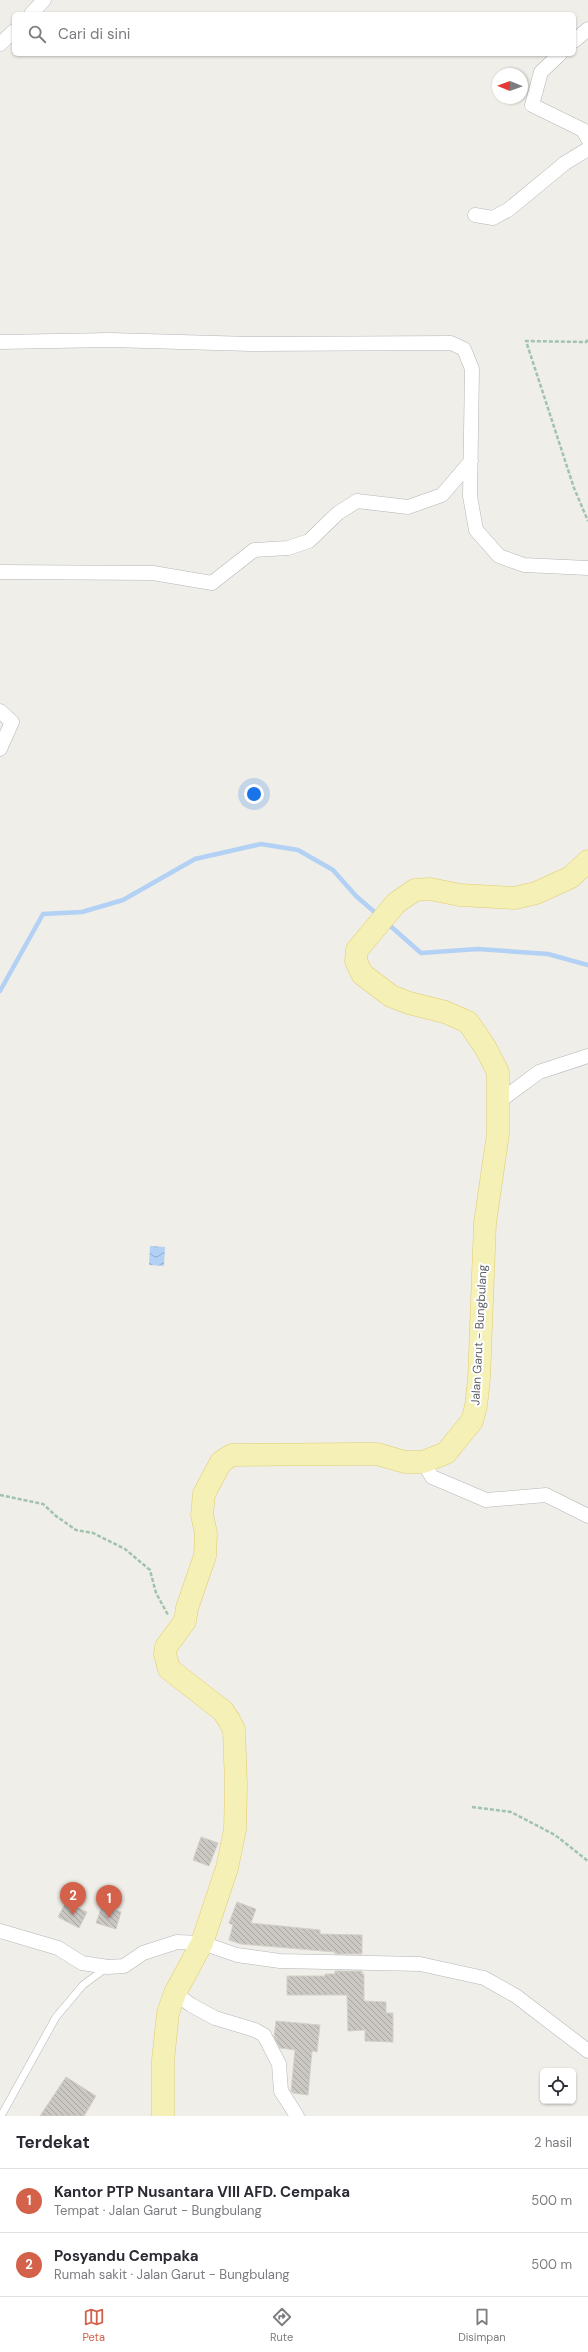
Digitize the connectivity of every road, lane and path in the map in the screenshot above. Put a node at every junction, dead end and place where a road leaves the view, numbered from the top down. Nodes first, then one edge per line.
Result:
1 (44, 0) edge
2 (33, 12) edge
3 (588, 29) edge
4 (12, 33) edge
5 (576, 39) edge
6 (0, 44) edge
7 (558, 56) edge
8 (588, 139) edge
9 (588, 149) edge
10 (475, 215) dead end
11 (588, 340) edge
12 (0, 342) edge
13 (471, 461) junction
14 (588, 521) edge
15 (588, 568) edge
16 (0, 572) edge
17 (0, 711) edge
18 (0, 749) edge
19 (588, 860) edge
20 (588, 1056) edge
21 (497, 1103) junction
22 (424, 1462) junction
23 (0, 1495) edge
24 (588, 1516) edge
25 (180, 1629) junction
26 (472, 1808) dead end
27 (588, 1861) edge
28 (0, 1931) edge
29 (202, 1943) junction
30 (108, 1967) junction
31 (175, 1993) junction
32 (588, 2051) edge
33 (1, 2116) edge
34 (163, 2116) edge
35 (297, 2116) edge

1 - 2 street
3 - 5 street
4 - 6 street
7 - 8 street
9 - 10 street
11 - 14 path
12 - 13 street
13 - 15 street
13 - 16 street
17 - 18 street
19 - 21 main road, Jalan Garut - Bungbulang
20 - 21 street
21 - 22 main road, Jalan Garut - Bungbulang
22 - 24 street
22 - 25 main road, Jalan Garut - Bungbulang
23 - 25 path
25 - 29 main road, Jalan Garut - Bungbulang
26 - 27 path
28 - 30 street
29 - 30 street
29 - 31 main road, Jalan Garut - Bungbulang
29 - 32 street
30 - 33 lane
31 - 34 main road, Jalan Garut - Bungbulang
31 - 35 street

